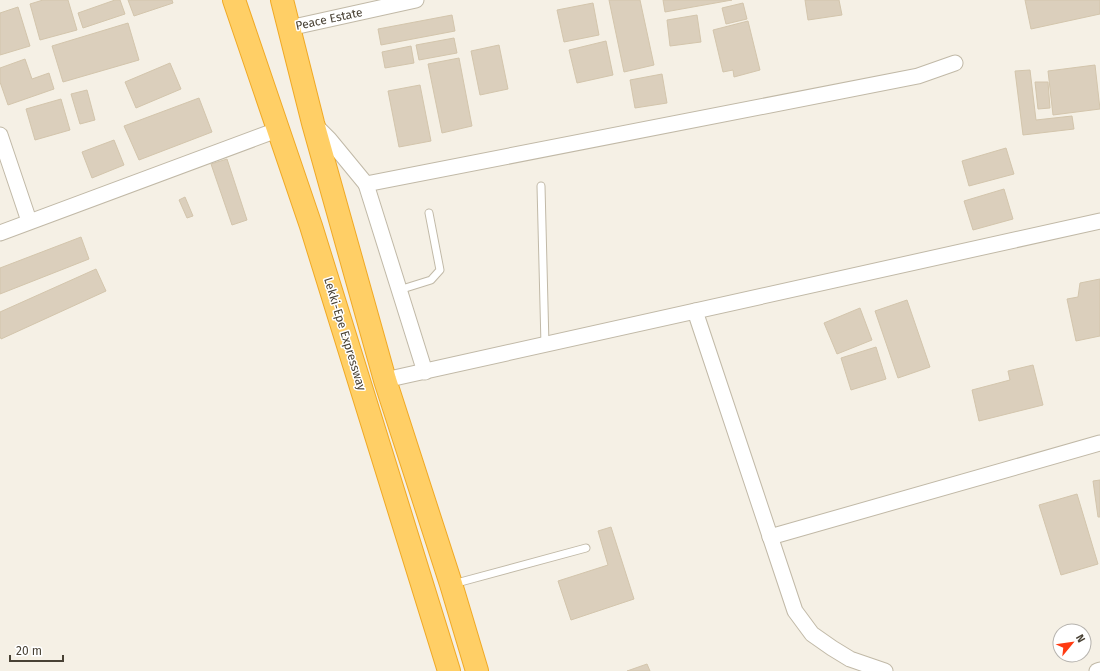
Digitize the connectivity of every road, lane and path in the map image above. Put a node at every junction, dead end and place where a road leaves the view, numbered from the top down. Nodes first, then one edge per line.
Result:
1 (234, 0) edge
2 (282, 0) edge
3 (416, 0) edge
4 (289, 28) junction
5 (956, 63) dead end
6 (313, 123) junction
7 (277, 130) junction
8 (0, 135) edge
9 (366, 184) junction
10 (541, 186) dead end
11 (429, 213) dead end
12 (29, 221) junction
13 (1100, 221) edge
14 (0, 233) edge
15 (399, 290) junction
16 (695, 311) junction
17 (545, 345) junction
18 (425, 372) junction
19 (385, 380) junction
20 (1100, 443) edge
21 (770, 537) junction
22 (586, 548) dead end
23 (451, 584) junction
24 (1100, 670) edge
25 (449, 671) edge
26 (477, 671) edge
27 (885, 671) edge
28 (1097, 671) edge

1 - 7 highway, Lekki-Epe Expressway
2 - 4 highway, Lekki-Epe Expressway
3 - 4 street, Peace Estate
4 - 6 highway, Lekki-Epe Expressway
5 - 9 street
6 - 9 street
6 - 19 highway, Lekki-Epe Expressway
7 - 12 street
7 - 25 highway, Lekki-Epe Expressway
8 - 12 street
9 - 15 street
10 - 17 lane
11 - 15 lane
12 - 14 street
13 - 16 street
15 - 18 street
16 - 17 street
16 - 21 street
17 - 18 street
18 - 19 street
19 - 23 highway, Lekki-Epe Expressway
20 - 21 street
21 - 27 street
22 - 23 lane
23 - 26 highway, Lekki-Epe Expressway
24 - 28 street

